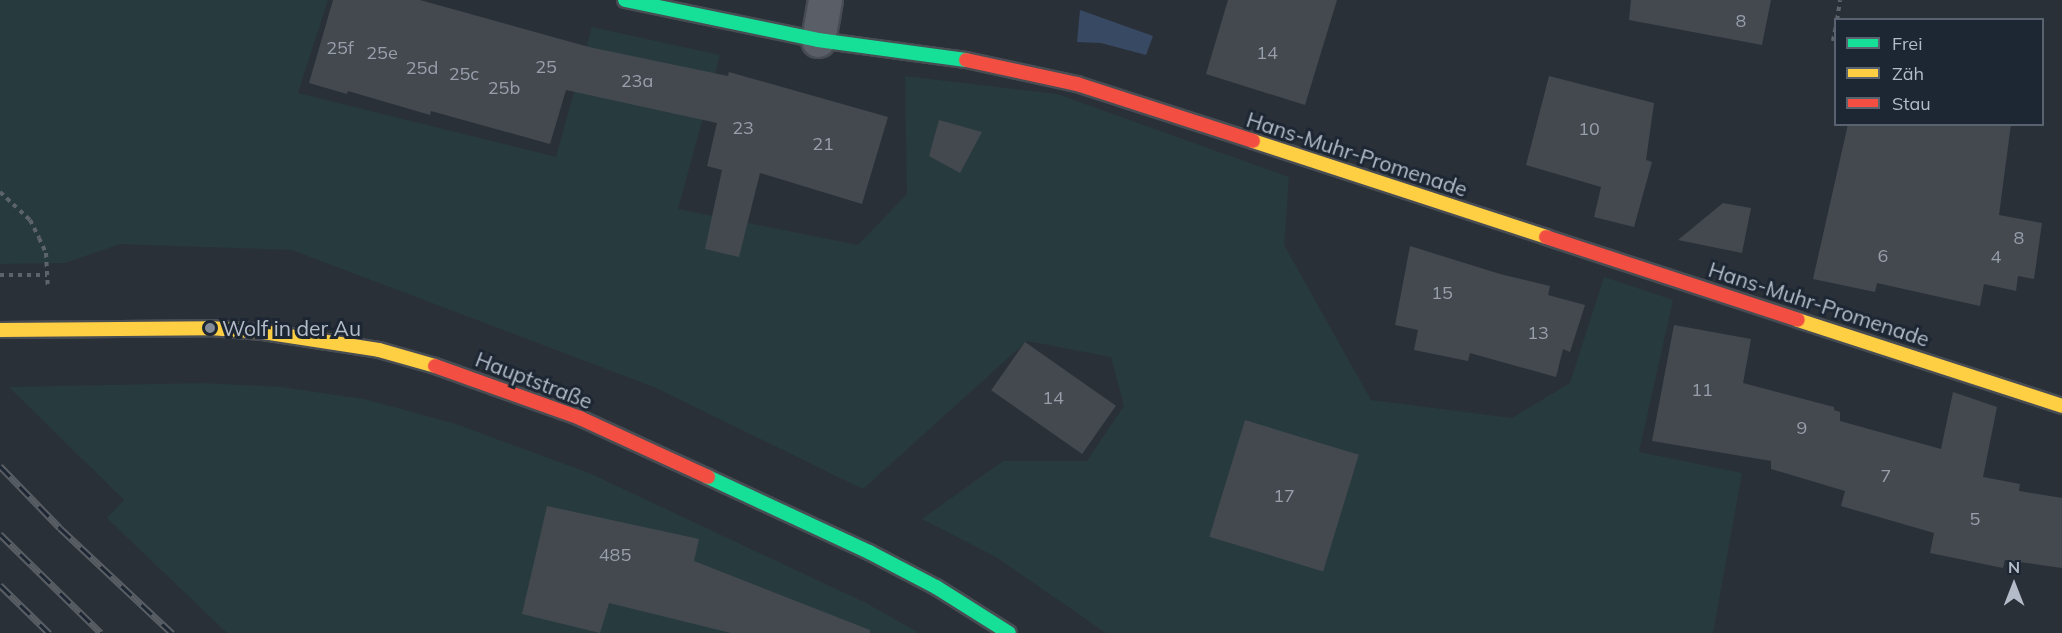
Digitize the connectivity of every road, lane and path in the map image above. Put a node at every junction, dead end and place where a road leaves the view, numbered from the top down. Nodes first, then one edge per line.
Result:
1 (624, 0) edge
2 (825, 0) edge
3 (1840, 0) edge
4 (1836, 18) edge
5 (1834, 36) edge
6 (818, 40) junction
7 (1833, 41) dead end
8 (0, 192) edge
9 (47, 275) junction
10 (0, 276) edge
11 (0, 330) edge
12 (48, 330) junction
13 (2062, 406) edge
14 (1010, 633) edge

1 - 6 street, Hans-Muhr-Promenade
2 - 6 street
3 - 4 path
5 - 7 path
6 - 13 street, Hans-Muhr-Promenade
8 - 9 path
9 - 10 path
9 - 12 path
11 - 12 street, Hauptstraße
12 - 14 street, Hauptstraße

